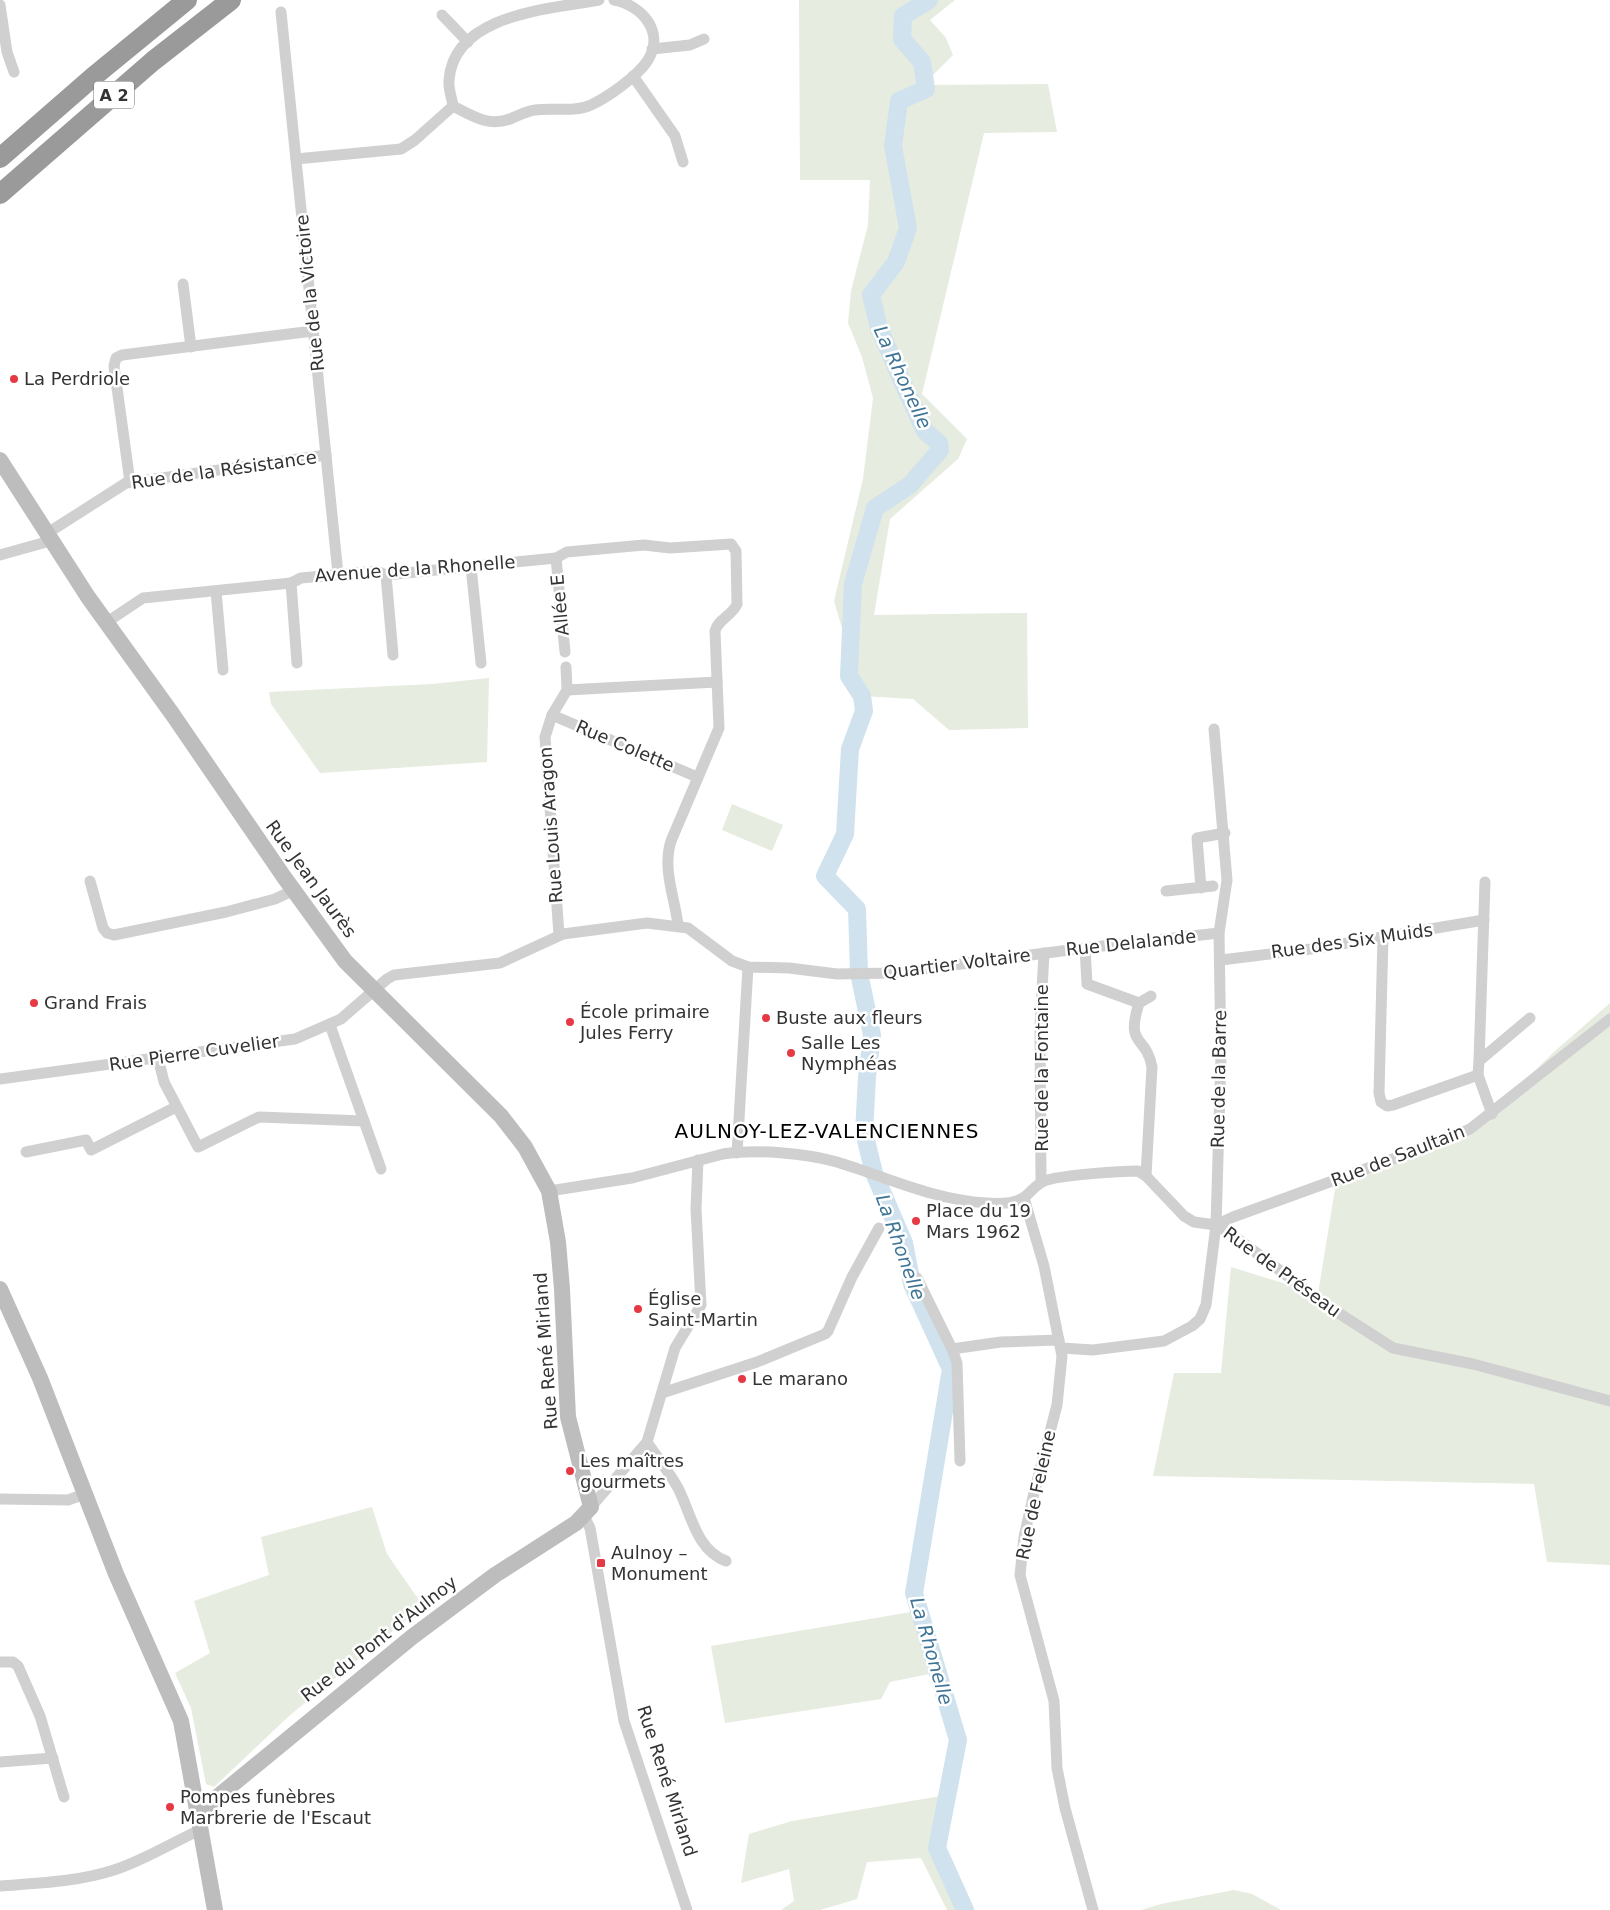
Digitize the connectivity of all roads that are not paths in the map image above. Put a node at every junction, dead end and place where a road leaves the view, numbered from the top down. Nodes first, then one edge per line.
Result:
1 (187, 0) edge
2 (231, 0) edge
3 (599, 0) edge
4 (614, 0) edge
5 (573, 3) edge
6 (0, 5) edge
7 (281, 12) dead end
8 (442, 16) dead end
9 (704, 39) dead end
10 (468, 42) junction
11 (652, 49) junction
12 (14, 72) dead end
13 (633, 76) junction
14 (453, 106) junction
15 (0, 158) edge
16 (296, 160) junction
17 (683, 162) dead end
18 (0, 194) edge
19 (183, 284) dead end
20 (313, 331) junction
21 (192, 347) junction
22 (326, 455) junction
23 (0, 460) edge
24 (130, 482) junction
25 (48, 538) junction
26 (0, 555) edge
27 (556, 558) junction
28 (471, 567) junction
29 (338, 574) junction
30 (386, 574) junction
31 (290, 584) junction
32 (216, 591) junction
33 (107, 622) junction
34 (565, 652) dead end
35 (393, 655) dead end
36 (298, 663) dead end
37 (481, 663) dead end
38 (566, 667) dead end
39 (223, 670) dead end
40 (717, 682) junction
41 (567, 690) junction
42 (552, 715) junction
43 (1214, 729) dead end
44 (697, 778) junction
45 (1225, 833) junction
46 (90, 882) dead end
47 (1485, 882) dead end
48 (1214, 886) dead end
49 (1201, 888) junction
50 (294, 890) junction
51 (1166, 891) dead end
52 (1484, 920) junction
53 (678, 925) junction
54 (1219, 934) junction
55 (559, 935) junction
56 (1383, 937) junction
57 (1084, 948) junction
58 (1044, 953) junction
59 (1221, 960) junction
60 (748, 967) junction
61 (373, 990) junction
62 (1151, 996) dead end
63 (1139, 1003) junction
64 (1530, 1018) dead end
65 (1610, 1018) edge
66 (330, 1025) junction
67 (158, 1058) junction
68 (1479, 1061) junction
69 (1478, 1075) junction
70 (0, 1079) edge
71 (176, 1107) junction
72 (1492, 1114) junction
73 (364, 1122) junction
74 (26, 1152) dead end
75 (737, 1152) junction
76 (698, 1160) junction
77 (381, 1169) dead end
78 (1146, 1176) junction
79 (1041, 1182) junction
80 (549, 1191) junction
81 (1024, 1198) junction
82 (1216, 1225) junction
83 (879, 1228) dead end
84 (917, 1278) dead end
85 (0, 1290) edge
86 (1060, 1344) junction
87 (952, 1349) junction
88 (662, 1393) junction
89 (1610, 1401) edge
90 (647, 1442) junction
91 (960, 1461) dead end
92 (85, 1494) junction
93 (0, 1500) edge
94 (588, 1511) junction
95 (726, 1561) dead end
96 (0, 1662) edge
97 (53, 1758) junction
98 (0, 1762) edge
99 (64, 1797) dead end
100 (199, 1812) junction
101 (202, 1828) junction
102 (0, 1886) edge
103 (215, 1910) edge
104 (687, 1910) edge
105 (1094, 1910) edge

1 - 15 highway, A 2
2 - 18 highway, A 2
3 - 5 street
4 - 11 street
5 - 10 street
6 - 12 street
7 - 16 street, Rue de la Victoire
8 - 10 street
9 - 11 street
10 - 14 street
11 - 13 street
13 - 14 street
13 - 17 street
14 - 16 street
16 - 20 street, Rue de la Victoire
19 - 21 street
20 - 21 street
20 - 22 street, Rue de la Victoire
21 - 24 street
22 - 24 street, Rue de la Résistance
22 - 29 street, Rue de la Victoire
23 - 25 street, Rue Jean Jaurès
24 - 25 street, Rue de la Résistance
25 - 26 street, Rue de la Résistance
25 - 33 street, Rue Jean Jaurès
27 - 28 street, Avenue de la Rhonelle
27 - 34 street, Allée E
27 - 40 street, Avenue de la Rhonelle
28 - 30 street, Avenue de la Rhonelle
28 - 37 street
29 - 30 street, Avenue de la Rhonelle
29 - 31 street, Avenue de la Rhonelle
30 - 35 street
31 - 32 street, Avenue de la Rhonelle
31 - 36 street
32 - 33 street, Avenue de la Rhonelle
32 - 39 street
33 - 50 street, Rue Jean Jaurès
38 - 41 street
40 - 41 street
40 - 44 street
41 - 42 street, Rue Louis Aragon
42 - 44 street, Rue Colette
42 - 55 street, Rue Louis Aragon
43 - 45 street, Rue de la Barre
44 - 53 street
45 - 49 street
45 - 54 street, Rue de la Barre
46 - 50 street
47 - 52 street
48 - 49 street
49 - 51 street
50 - 61 street, Rue Jean Jaurès
52 - 56 street, Rue des Six Muids
52 - 68 street
53 - 55 street, Rue Pierre Cuvelier
53 - 60 street
54 - 57 street, Rue Delalande
54 - 59 street, Rue de la Barre
55 - 61 street, Rue Pierre Cuvelier
56 - 59 street, Rue des Six Muids
56 - 69 street
57 - 58 street, Rue Delalande
57 - 63 street
58 - 60 street, Quartier Voltaire
58 - 79 street, Rue de la Fontaine
59 - 82 street, Rue de la Barre
60 - 75 street
61 - 66 street, Rue Pierre Cuvelier
61 - 80 street, Rue Jean Jaurès
62 - 63 street
63 - 78 street
64 - 68 street
65 - 72 street, Rue de Saultain
66 - 67 street, Rue Pierre Cuvelier
66 - 73 street
67 - 70 street, Rue Pierre Cuvelier
67 - 71 street
68 - 69 street
69 - 72 street
71 - 73 street
71 - 74 street
72 - 82 street, Rue de Saultain
73 - 77 street
75 - 76 street
75 - 81 street
76 - 80 street
76 - 88 street
78 - 79 street
78 - 82 street, Rue de Préseau
79 - 81 street
80 - 94 street, Rue René Mirland
81 - 86 street, Rue de Feleine
82 - 86 street, Rue de la Barre
82 - 89 street, Rue de Préseau
83 - 88 street
84 - 87 street
85 - 92 street
86 - 87 street, Rue de la Barre
86 - 105 street, Rue de Feleine
87 - 91 street
88 - 90 street
90 - 94 street
90 - 95 street
92 - 93 street
92 - 100 street
94 - 100 street, Rue du Pont d'Aulnoy
94 - 104 street, Rue René Mirland
96 - 97 street
97 - 98 street
97 - 99 street
100 - 101 street
101 - 102 street
101 - 103 street

